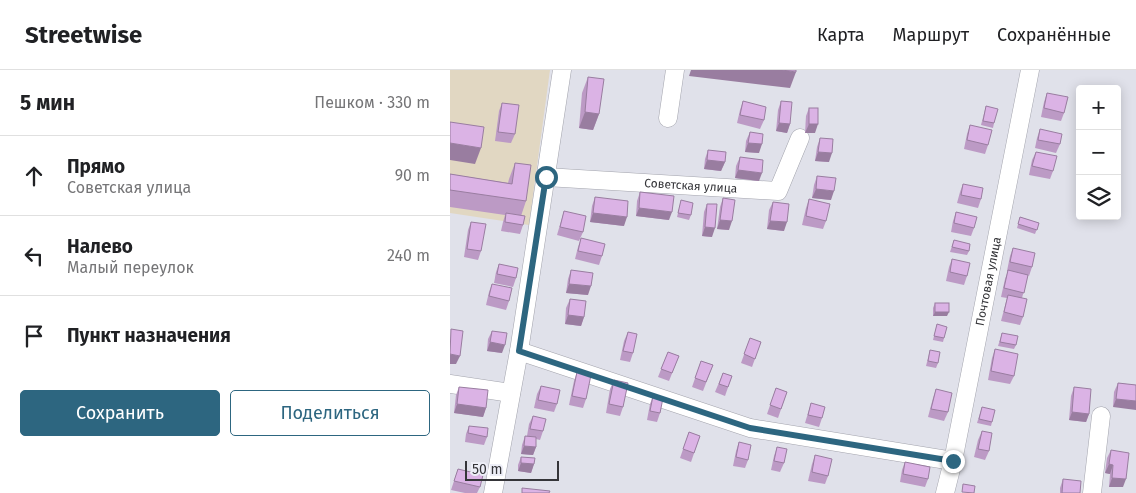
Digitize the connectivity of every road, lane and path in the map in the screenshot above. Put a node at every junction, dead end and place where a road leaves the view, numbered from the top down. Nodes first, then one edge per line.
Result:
1 (562, 70) edge
2 (675, 70) edge
3 (1030, 70) edge
4 (668, 118) dead end
5 (800, 138) dead end
6 (546, 177) junction
7 (519, 351) junction
8 (450, 384) edge
9 (511, 393) junction
10 (1101, 416) dead end
11 (953, 461) junction
12 (493, 493) edge
13 (945, 493) edge
14 (1092, 493) edge

1 - 6 street
2 - 4 street
3 - 11 street, Почтовая улица
5 - 6 street, Советская улица
6 - 7 street
7 - 9 street
7 - 11 street
8 - 9 street
9 - 12 street
10 - 14 street
11 - 13 street, Почтовая улица

